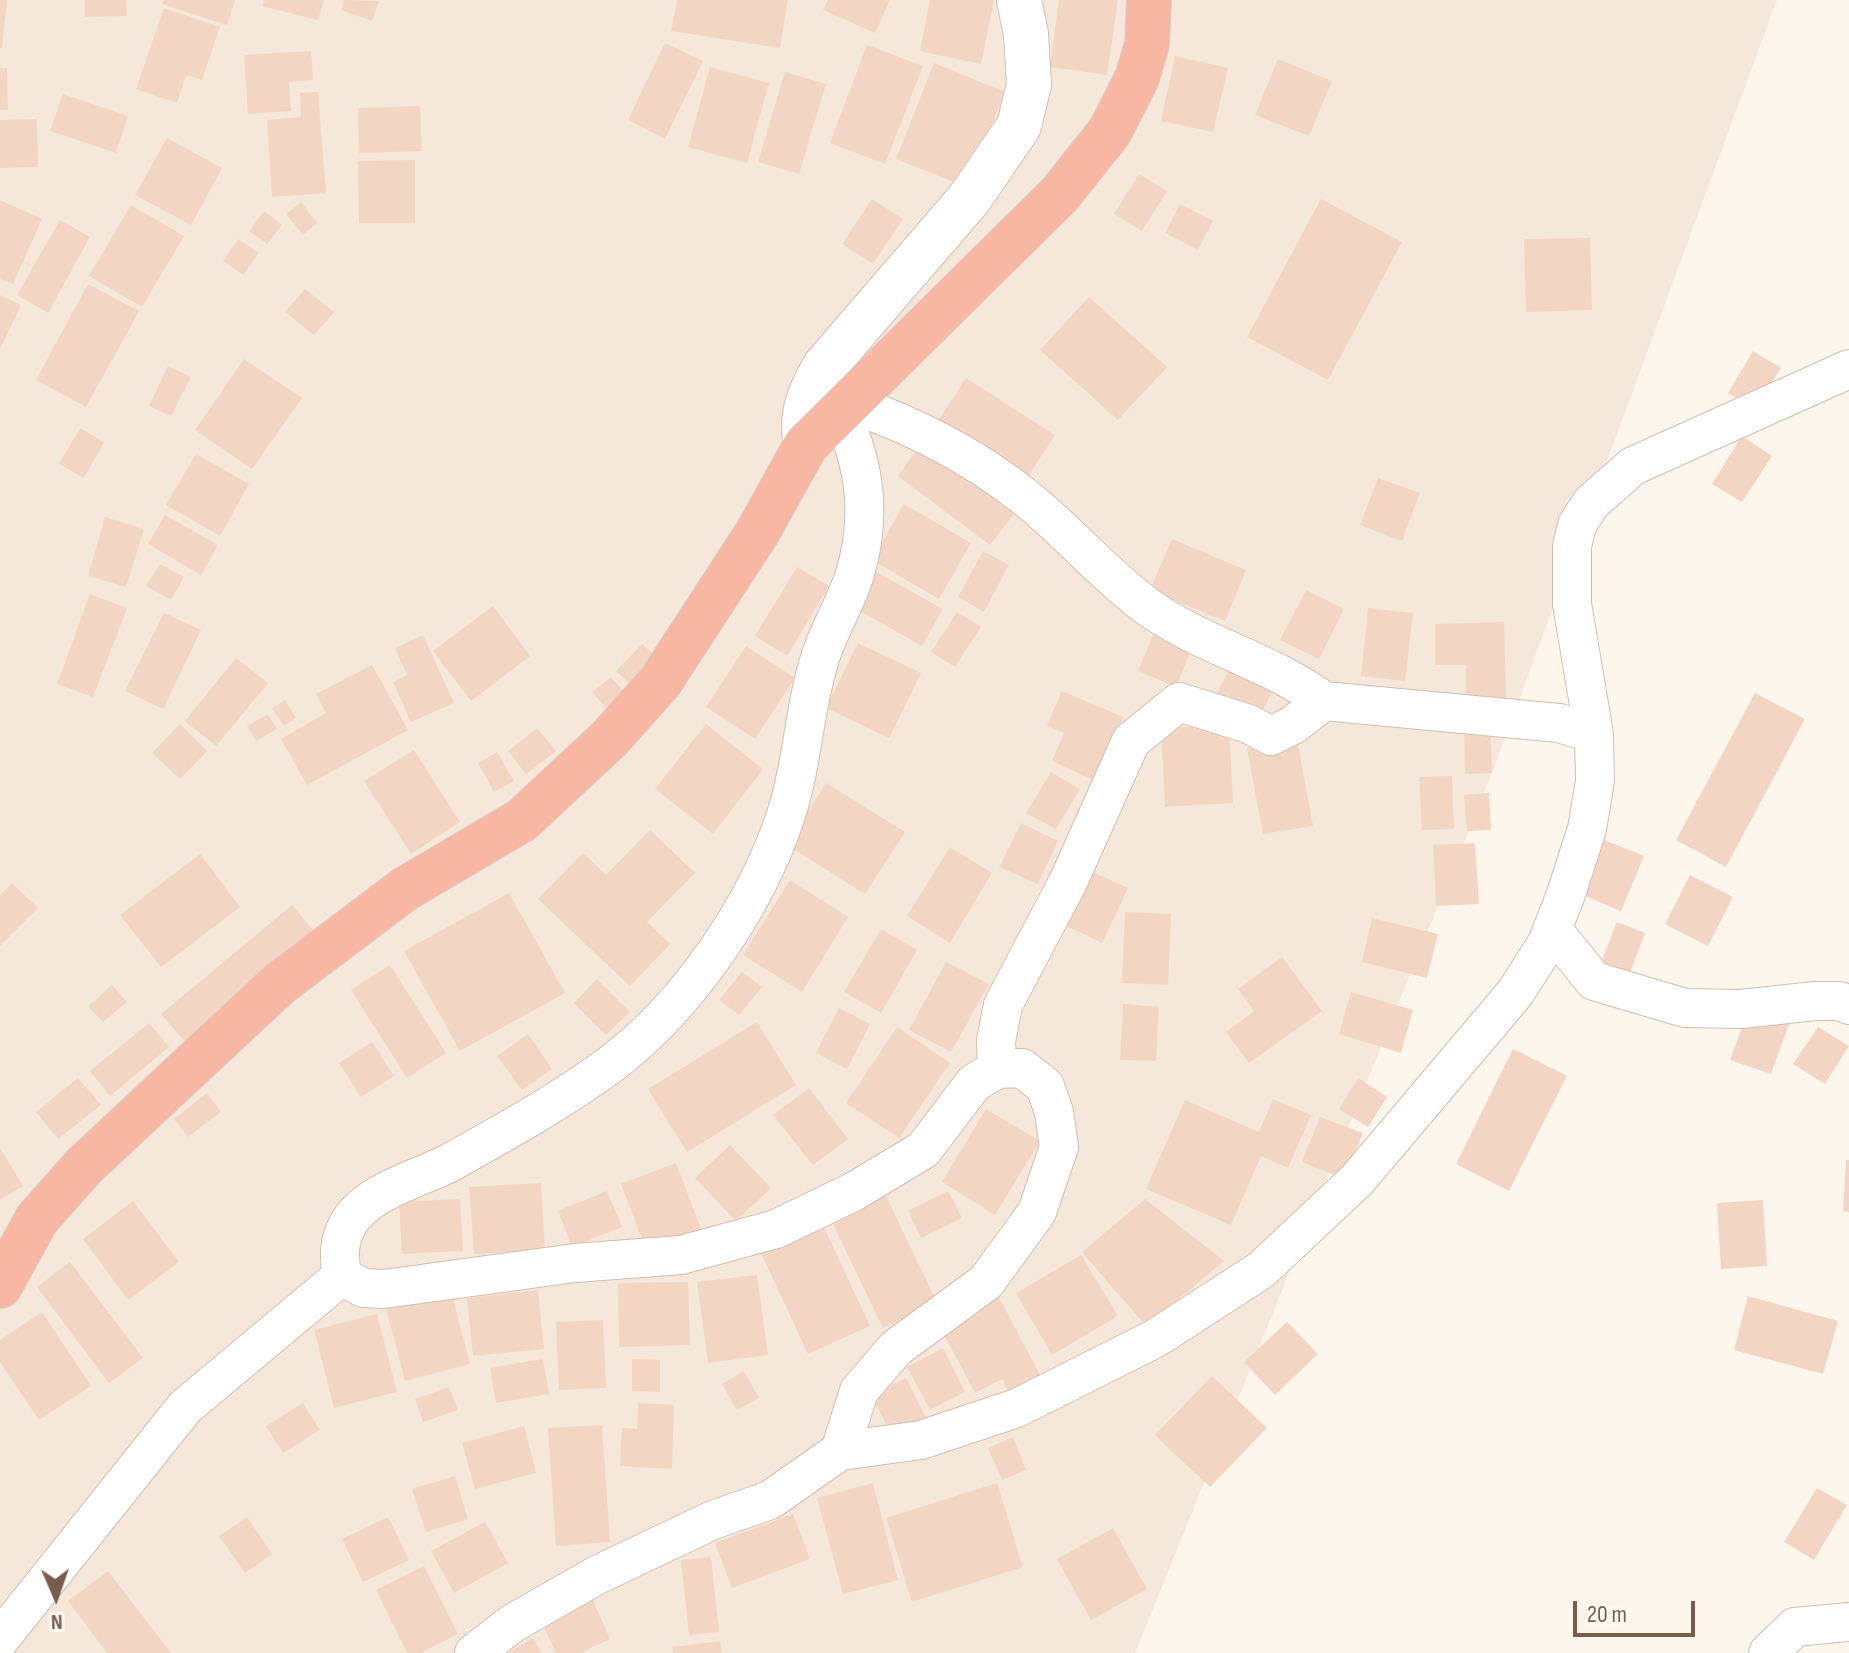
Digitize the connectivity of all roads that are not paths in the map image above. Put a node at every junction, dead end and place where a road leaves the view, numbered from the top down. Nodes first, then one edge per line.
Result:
1 (1019, 0) edge
2 (1149, 0) edge
3 (1849, 369) edge
4 (846, 408) junction
5 (806, 445) junction
6 (1324, 701) junction
7 (1594, 734) junction
8 (1552, 929) junction
9 (1849, 1005) edge
10 (997, 1069) junction
11 (342, 1276) junction
12 (0, 1286) edge
13 (840, 1451) junction
14 (1849, 1622) edge
15 (0, 1639) edge
16 (474, 1653) edge
17 (1768, 1653) edge

1 - 5 street
2 - 4 highway
3 - 7 street
4 - 5 highway
4 - 6 street
4 - 11 street
5 - 12 highway
6 - 7 street
6 - 10 street
7 - 8 street
8 - 9 street
8 - 13 street
10 - 11 street
10 - 13 street
11 - 15 street
13 - 16 street
14 - 17 street

